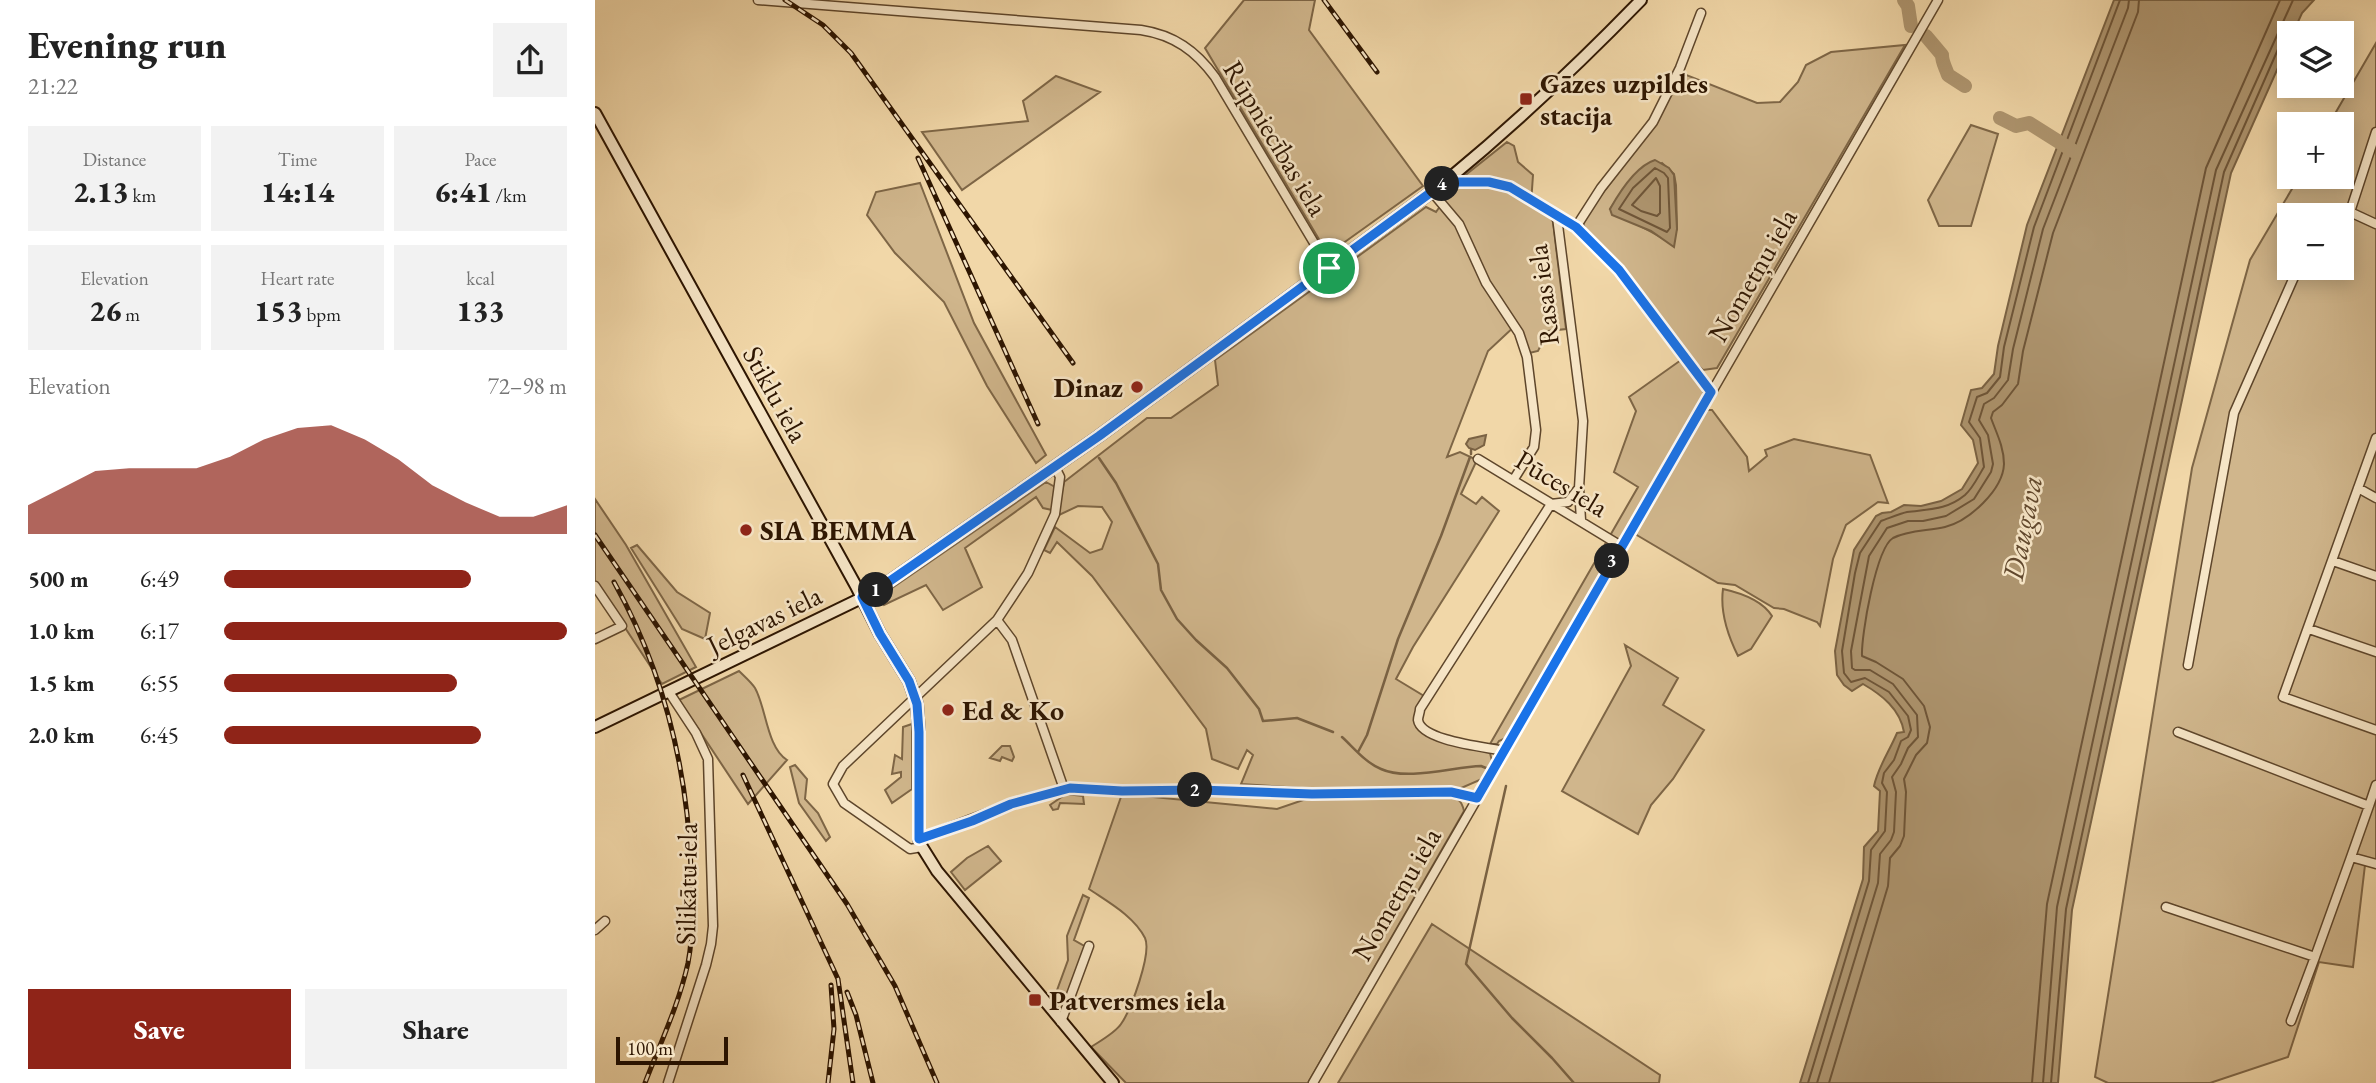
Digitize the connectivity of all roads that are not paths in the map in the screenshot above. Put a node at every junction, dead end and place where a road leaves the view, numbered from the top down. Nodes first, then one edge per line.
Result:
1 (758, 0) edge
2 (1641, 0) edge
3 (1938, 0) edge
4 (1701, 13) dead end
5 (595, 113) edge
6 (2376, 132) edge
7 (2374, 144) edge
8 (1445, 182) junction
9 (1432, 192) junction
10 (2353, 203) edge
11 (2354, 214) edge
12 (1557, 217) junction
13 (2376, 223) edge
14 (1576, 227) junction
15 (1329, 268) junction
16 (2293, 280) edge
17 (1711, 392) junction
18 (2376, 438) edge
19 (1478, 459) dead end
20 (2371, 464) edge
21 (1055, 467) junction
22 (1514, 479) junction
23 (1579, 488) junction
24 (2358, 488) junction
25 (2376, 498) edge
26 (1551, 505) junction
27 (1581, 520) junction
28 (1621, 546) junction
29 (2333, 561) junction
30 (2376, 576) edge
31 (595, 586) edge
32 (862, 597) junction
33 (997, 620) junction
34 (2309, 629) junction
35 (595, 639) edge
36 (2376, 652) edge
37 (2188, 664) dead end
38 (669, 692) junction
39 (915, 698) junction
40 (595, 727) edge
41 (2376, 730) edge
42 (2178, 732) dead end
43 (1504, 751) junction
44 (2376, 785) edge
45 (1063, 789) junction
46 (1477, 798) junction
47 (2369, 806) junction
48 (921, 843) junction
49 (2351, 857) junction
50 (2376, 864) edge
51 (2167, 907) dead end
52 (605, 921) dead end
53 (595, 930) edge
54 (1089, 946) dead end
55 (2315, 957) junction
56 (2291, 1021) dead end
57 (1061, 1022) junction
58 (668, 1083) edge
59 (1113, 1083) edge
60 (1313, 1083) edge

1 - 15 street, Rūpniecības iela
2 - 8 street, Jelgavas iela
3 - 17 street, Nometņu iela
4 - 14 street
5 - 32 street, Stiklu iela
6 - 7 street
7 - 10 street
8 - 9 street, Jelgavas iela
8 - 12 street, Rasas iela
9 - 15 street, Jelgavas iela
9 - 22 street
11 - 13 street
12 - 14 street
12 - 23 street, Rasas iela
14 - 17 street
15 - 21 street, Jelgavas iela
16 - 37 street
17 - 28 street, Nometņu iela
18 - 20 street
19 - 22 street, Pūces iela
20 - 24 street
21 - 32 street, Jelgavas iela
21 - 33 street
22 - 26 street, Pūces iela
23 - 26 street
23 - 27 street, Rasas iela
24 - 25 street
24 - 29 street
26 - 27 street, Pūces iela
26 - 43 street
27 - 28 street, Pūces iela
28 - 43 street, Nometņu iela
29 - 30 street
29 - 34 street
31 - 35 street
32 - 38 street, Jelgavas iela
32 - 39 street, Stiklu iela
33 - 39 street
33 - 45 street
34 - 36 street
34 - 41 street
38 - 40 street, Jelgavas iela
38 - 58 street, Silikātu iela
39 - 48 street
39 - 48 street
42 - 47 street
43 - 46 street, Nometņu iela
44 - 47 street
45 - 46 street
45 - 48 street
46 - 60 street, Nometņu iela
47 - 49 street
48 - 57 street
49 - 50 street
49 - 55 street
51 - 55 street
52 - 53 street
54 - 57 street
55 - 56 street
57 - 59 street

